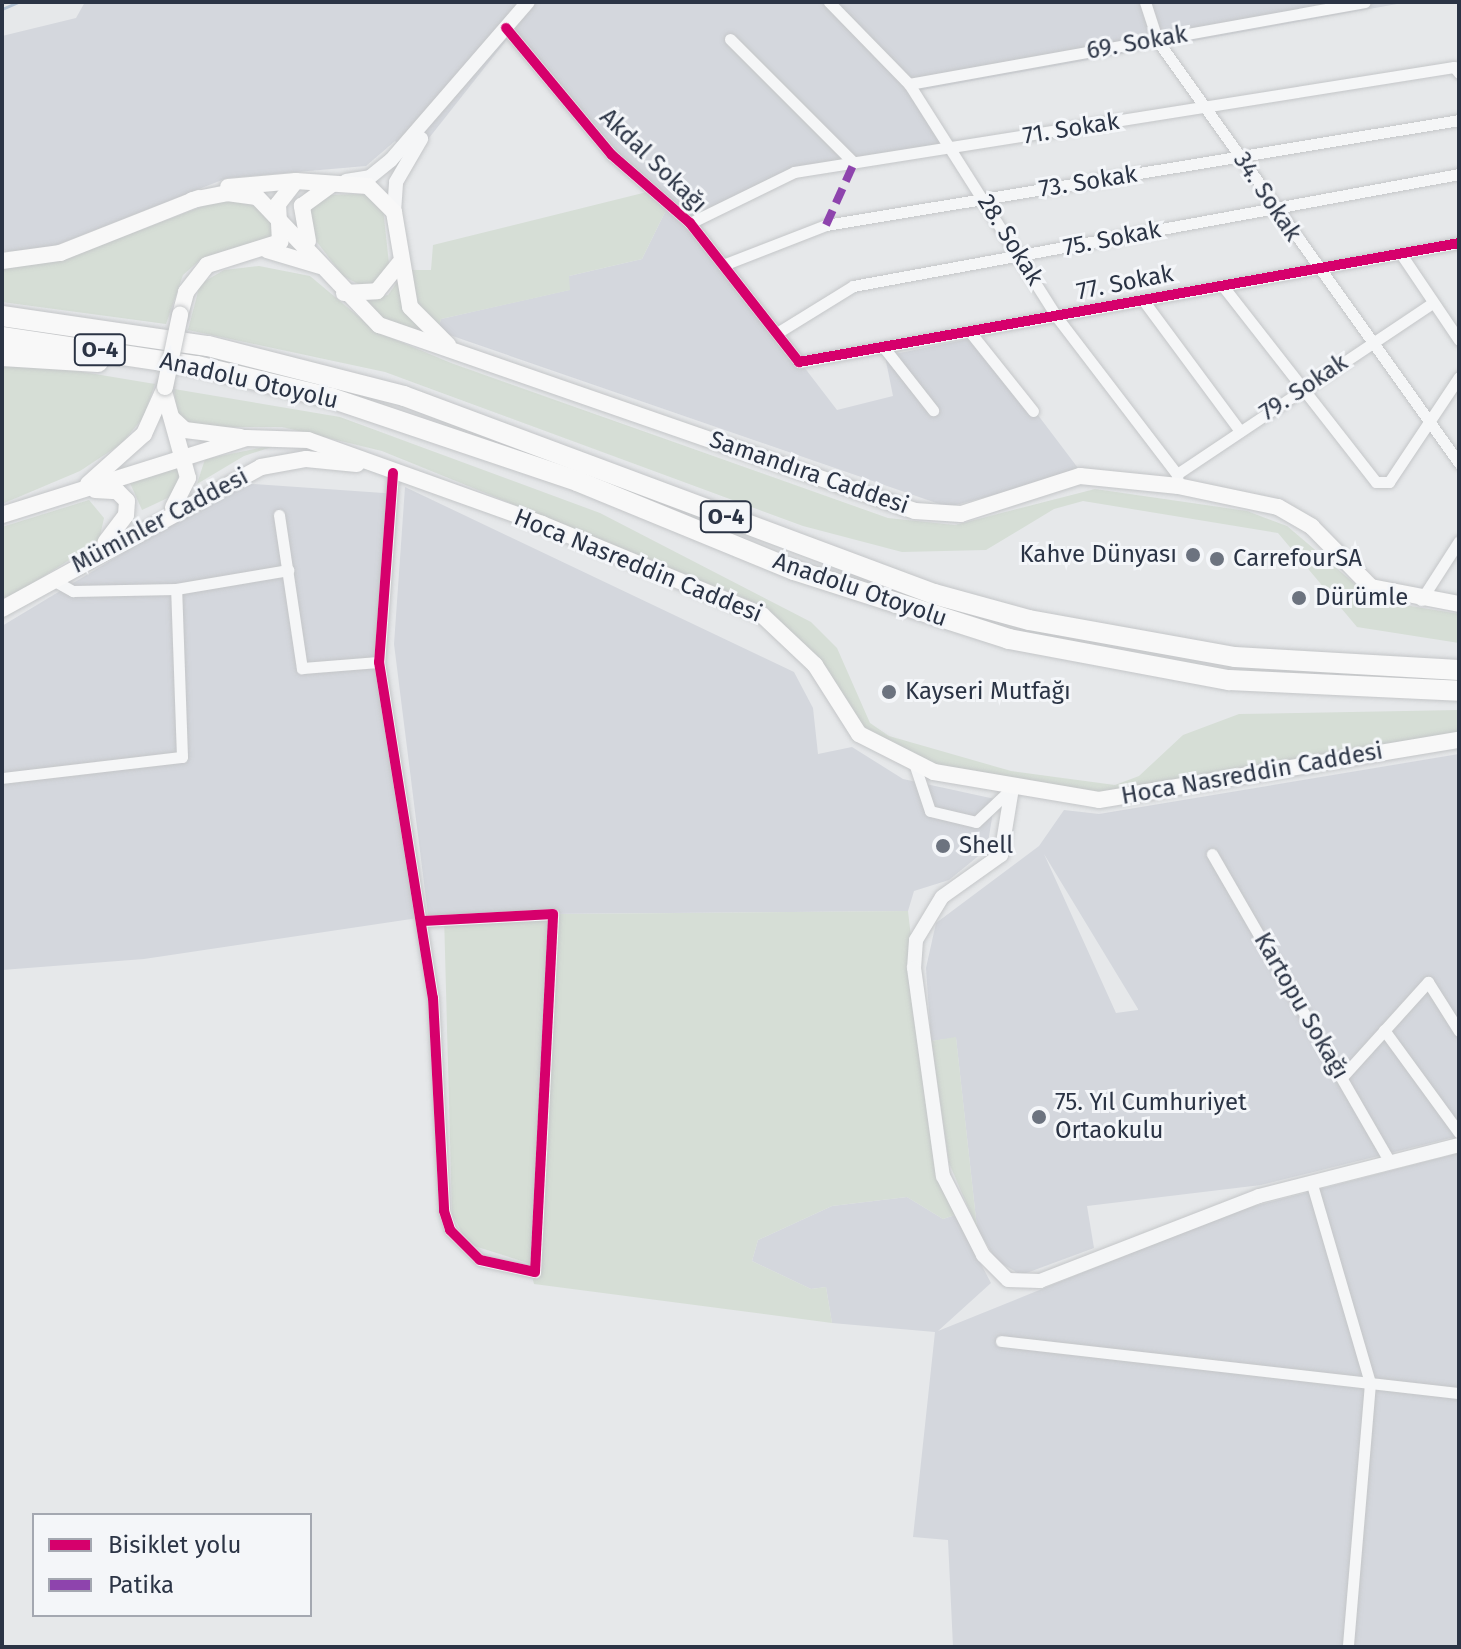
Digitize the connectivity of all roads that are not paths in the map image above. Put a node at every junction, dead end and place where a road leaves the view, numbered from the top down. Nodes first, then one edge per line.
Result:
1 (528, 2) edge
2 (829, 2) edge
3 (1145, 2) edge
4 (1365, 2) edge
5 (506, 28) junction
6 (730, 39) dead end
7 (1157, 40) junction
8 (1459, 73) edge
9 (465, 77) junction
10 (909, 84) junction
11 (1205, 108) junction
12 (1459, 120) edge
13 (951, 148) junction
14 (1241, 159) junction
15 (854, 163) junction
16 (1459, 174) edge
17 (296, 181) junction
18 (338, 182) junction
19 (984, 199) junction
20 (192, 200) junction
21 (1276, 207) junction
22 (394, 212) junction
23 (280, 216) junction
24 (690, 223) junction
25 (1459, 243) edge
26 (265, 250) junction
27 (311, 250) junction
28 (1022, 257) junction
29 (1403, 257) junction
30 (2, 261) edge
31 (399, 264) junction
32 (723, 265) junction
33 (1314, 267) junction
34 (327, 270) junction
35 (1222, 285) junction
36 (344, 293) junction
37 (1143, 300) junction
38 (1432, 303) junction
39 (2, 316) edge
40 (1056, 316) junction
41 (970, 332) junction
42 (777, 333) junction
43 (2, 337) edge
44 (1459, 340) edge
45 (1372, 342) junction
46 (885, 349) junction
47 (2, 356) edge
48 (462, 356) junction
49 (799, 362) joint
50 (197, 366) junction
51 (1459, 377) edge
52 (165, 387) junction
53 (1302, 388) junction
54 (167, 410) junction
55 (933, 410) dead end
56 (1033, 411) dead end
57 (1429, 421) junction
58 (1240, 431) junction
59 (246, 438) junction
60 (184, 457) junction
61 (1459, 463) edge
62 (374, 466) junction
63 (393, 473) junction
64 (1177, 480) junction
65 (77, 492) junction
66 (170, 512) junction
67 (2, 515) edge
68 (279, 515) dead end
69 (1459, 541) edge
70 (97, 552) junction
71 (288, 570) junction
72 (51, 579) junction
73 (176, 589) junction
74 (1421, 600) junction
75 (1459, 604) edge
76 (2, 609) edge
77 (379, 662) junction
78 (1459, 670) edge
79 (1459, 691) edge
80 (1459, 740) edge
81 (915, 766) junction
82 (2, 778) edge
83 (1012, 788) junction
84 (1212, 854) dead end
85 (423, 921) junction
86 (1384, 1030) junction
87 (1459, 1031) edge
88 (1343, 1076) junction
89 (1459, 1133) edge
90 (1459, 1145) edge
91 (1389, 1160) junction
92 (1311, 1181) junction
93 (1001, 1341) dead end
94 (1370, 1383) junction
95 (1459, 1393) edge
96 (1348, 1647) edge

1 - 5 street
2 - 10 street, 28. Sokak
3 - 7 street, 34. Sokak
4 - 7 street, 69. Sokak
5 - 9 street
5 - 24 street, Akdal Sokağı
6 - 15 street
7 - 10 street, 69. Sokak
7 - 11 street, 34. Sokak
8 - 11 street, 71. Sokak
9 - 18 street
9 - 22 street
10 - 13 street, 28. Sokak
11 - 13 street, 71. Sokak
11 - 14 street, 34. Sokak
12 - 14 street, 73. Sokak
13 - 15 street, 71. Sokak
13 - 19 street, 28. Sokak
14 - 19 street, 73. Sokak
14 - 21 street, 34. Sokak
15 - 24 street, 71. Sokak
16 - 21 street, 75. Sokak
17 - 18 main road
17 - 20 main road
17 - 23 main road
18 - 22 main road
18 - 27 main road
19 - 28 street, 28. Sokak
19 - 32 street, 73. Sokak
20 - 23 main road, Samandıra Caddesi
20 - 30 main road
21 - 28 street, 75. Sokak
21 - 33 street, 34. Sokak
22 - 31 main road
23 - 26 main road
23 - 27 main road, Samandıra Caddesi
24 - 32 street, Akdal Sokağı
25 - 29 street, 77. Sokak
26 - 34 main road
26 - 52 main road, bridge
27 - 34 main road, Samandıra Caddesi
28 - 40 street, 28. Sokak
28 - 42 street, 75. Sokak
29 - 33 street, 77. Sokak
29 - 38 street
31 - 36 main road
31 - 48 main road
32 - 42 street, Akdal Sokağı
33 - 35 street, 77. Sokak
33 - 45 street, 34. Sokak
34 - 36 main road, Samandıra Caddesi
35 - 37 street, 77. Sokak
35 - 53 street
36 - 48 main road, Samandıra Caddesi
37 - 40 street, 77. Sokak
37 - 58 street
38 - 44 street
38 - 45 street, 79. Sokak
39 - 78 highway, Anadolu Otoyolu / O-4
40 - 41 street, 77. Sokak
40 - 64 street, 28. Sokak
41 - 46 street, 77. Sokak
41 - 56 street
42 - 49 street, Akdal Sokağı
43 - 50 highway, Anadolu Otoyolu / O-4
45 - 53 street, 79. Sokak
45 - 57 street, 34. Sokak
46 - 49 street, 77. Sokak
46 - 55 street
47 - 50 highway
48 - 64 main road, Samandıra Caddesi
50 - 79 highway, Anadolu Otoyolu / O-4
51 - 57 street
52 - 54 main road
52 - 65 main road
53 - 57 street
53 - 58 street, 79. Sokak
54 - 59 main road
54 - 60 main road
57 - 61 street, 34. Sokak
58 - 64 street, 79. Sokak
59 - 60 main road
59 - 62 main road, Hoca Nasreddin Caddesi
60 - 65 main road
60 - 66 main road
62 - 63 main road, Hoca Nasreddin Caddesi
62 - 66 main road, Müminler Caddesi
63 - 77 street
63 - 81 main road, Hoca Nasreddin Caddesi
64 - 74 main road, Samandıra Caddesi
65 - 67 main road
65 - 70 main road
66 - 70 main road, Müminler Caddesi
68 - 71 street
69 - 74 street
70 - 72 main road, Müminler Caddesi
71 - 73 street
71 - 77 street
72 - 73 street
72 - 76 main road, Müminler Caddesi
73 - 82 street
74 - 75 main road, Samandıra Caddesi
77 - 85 street
80 - 83 main road, Hoca Nasreddin Caddesi
81 - 83 main road, Hoca Nasreddin Caddesi
81 - 83 street
83 - 92 street
84 - 88 street, Kartopu Sokağı
85 - 85 street
86 - 87 street
86 - 88 street
86 - 89 street
88 - 91 street, Kartopu Sokağı
90 - 91 street
91 - 92 street
92 - 94 street
93 - 94 street
94 - 95 street
94 - 96 street

